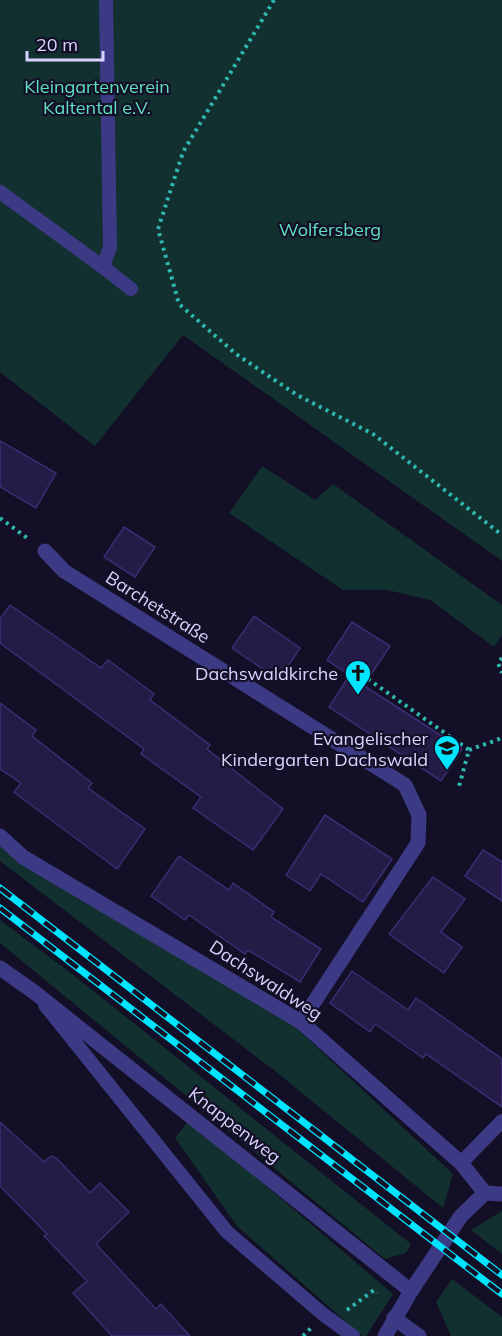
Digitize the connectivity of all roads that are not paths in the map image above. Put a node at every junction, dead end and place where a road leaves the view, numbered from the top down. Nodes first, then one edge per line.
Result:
1 (106, 0) edge
2 (0, 192) edge
3 (103, 267) junction
4 (131, 289) dead end
5 (45, 551) road end
6 (0, 836) edge
7 (0, 968) edge
8 (34, 992) junction
9 (301, 1022) junction
10 (502, 1121) edge
11 (461, 1163) junction
12 (485, 1193) junction
13 (502, 1194) edge
14 (411, 1291) junction
15 (394, 1318) junction
16 (353, 1336) edge
17 (385, 1336) edge
18 (419, 1336) edge

1 - 3 lane
2 - 3 lane
3 - 4 lane
5 - 9 street, Barchetstraße
6 - 9 street, Dachswaldweg
7 - 8 street, Knappenweg
8 - 14 street, Knappenweg
8 - 16 lane, Knappenweg
9 - 11 street, Dachswaldweg
10 - 11 lane
11 - 12 street, Dachswaldweg
12 - 13 street
12 - 14 street
14 - 15 street
15 - 17 street
15 - 18 street

